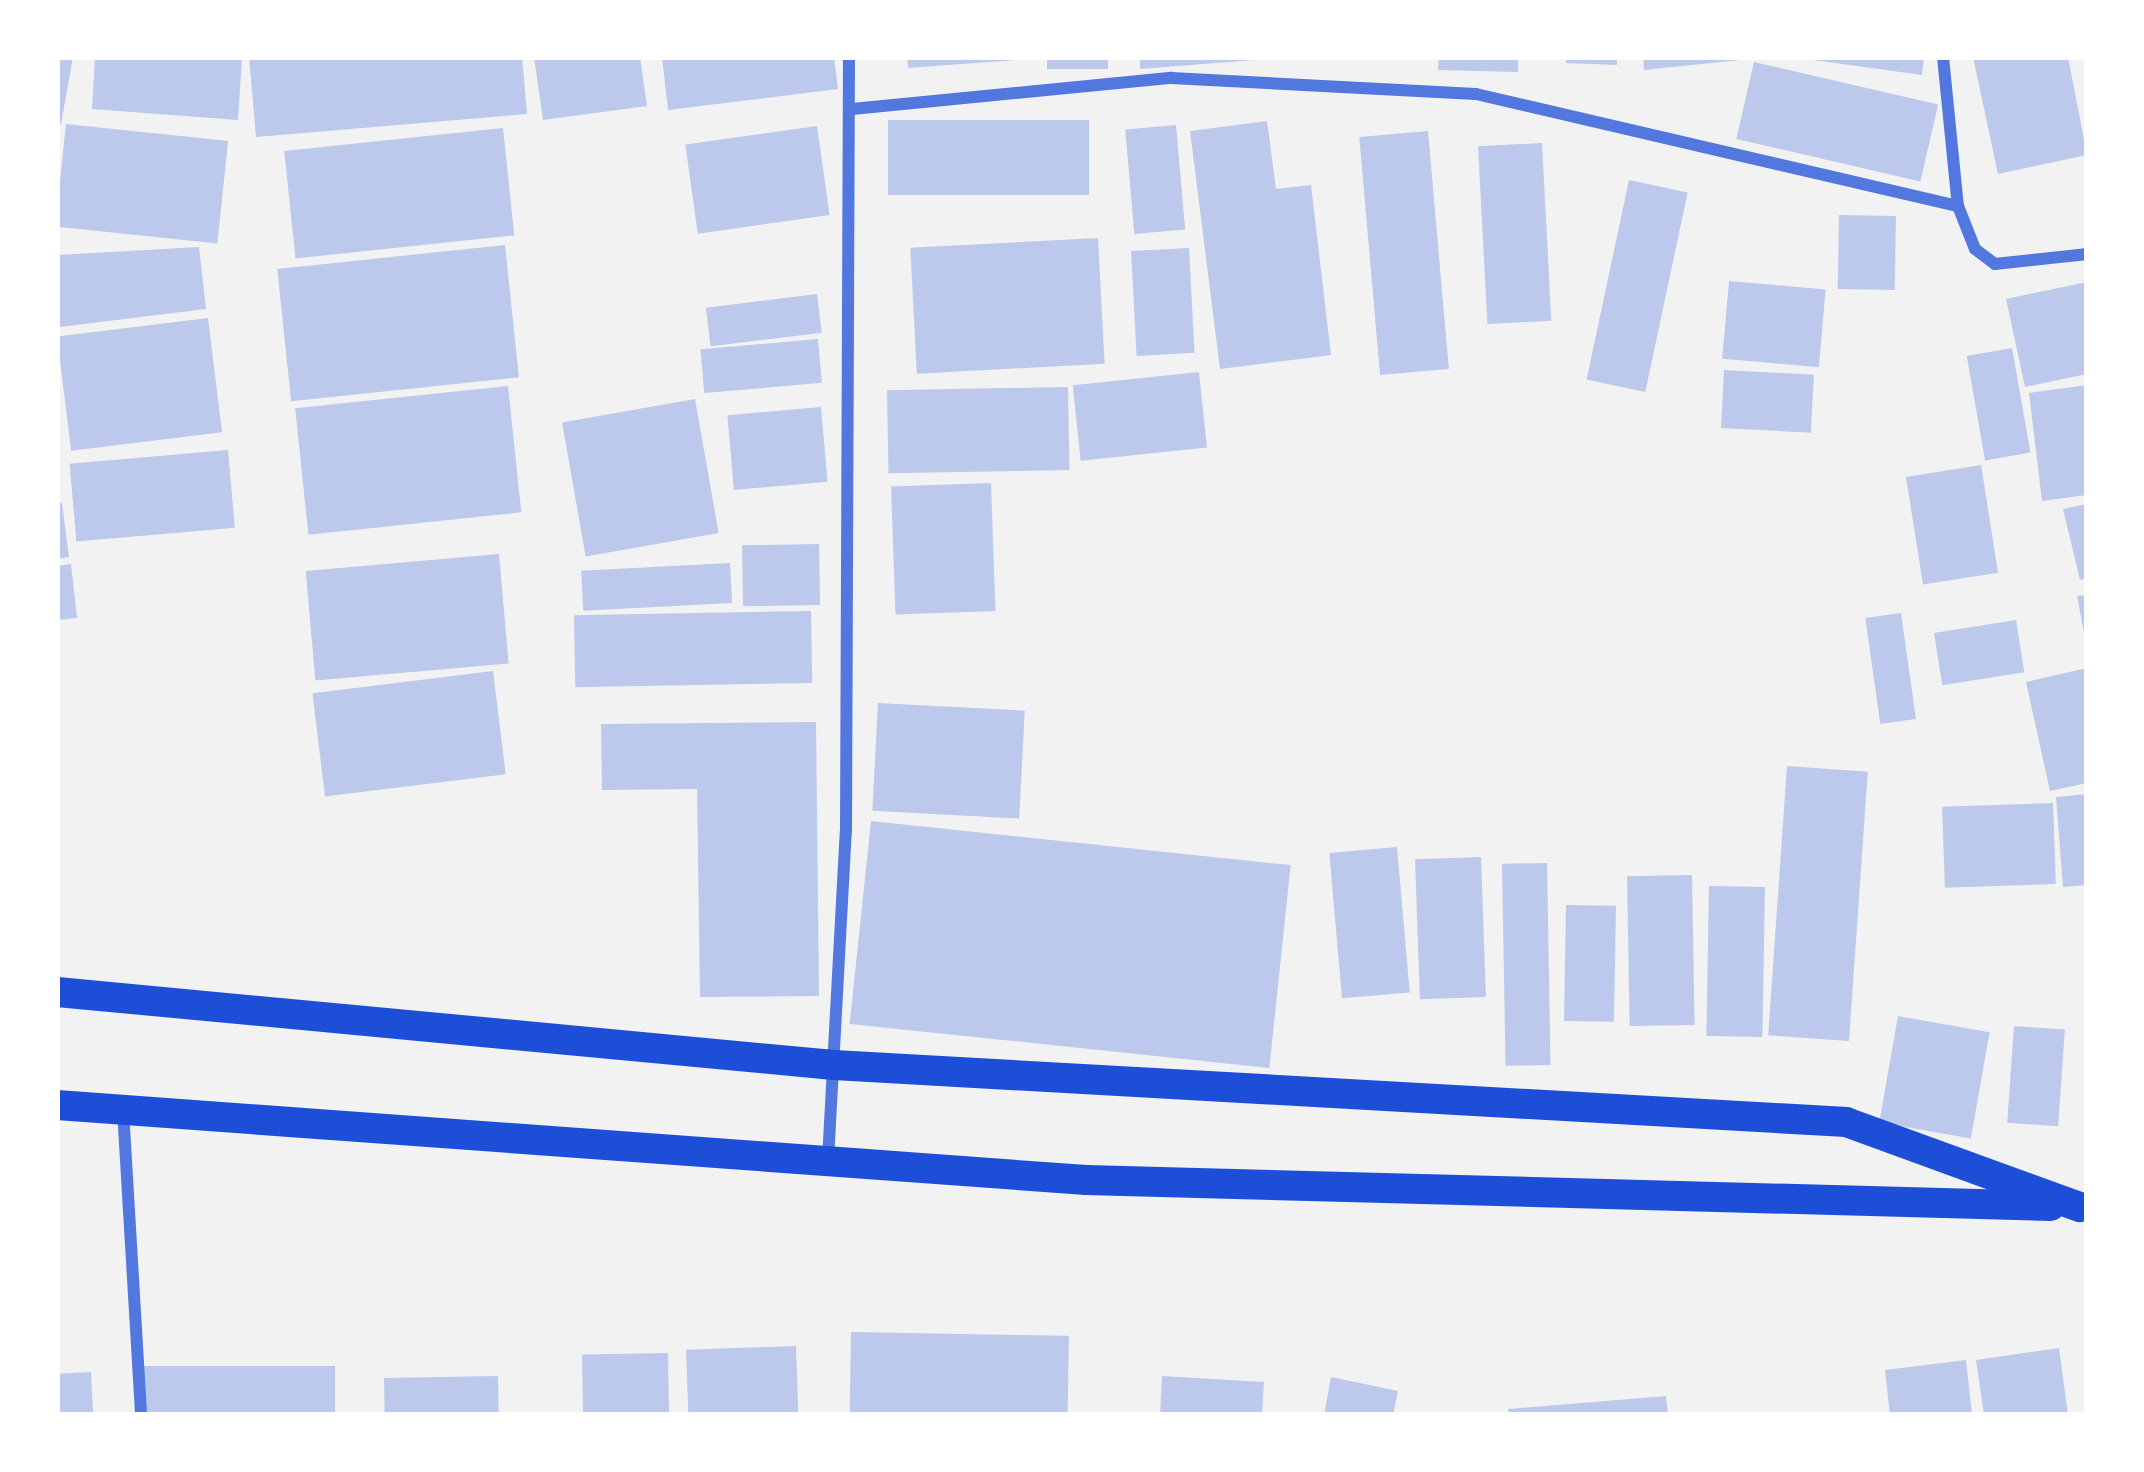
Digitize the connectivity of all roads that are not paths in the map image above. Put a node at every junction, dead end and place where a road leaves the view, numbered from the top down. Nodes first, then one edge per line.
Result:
1 (849, 57) edge
2 (1943, 57) edge
3 (852, 109) junction
4 (1958, 206) junction
5 (2087, 254) edge
6 (57, 992) edge
7 (834, 1065) junction
8 (57, 1105) edge
9 (123, 1109) junction
10 (828, 1161) junction
11 (2083, 1207) edge
12 (141, 1415) edge

1 - 3 street
2 - 4 street
3 - 4 street
3 - 7 street
4 - 5 street
6 - 7 main road
7 - 10 street
7 - 11 main road
8 - 9 main road
9 - 10 main road
9 - 12 street
10 - 11 main road

